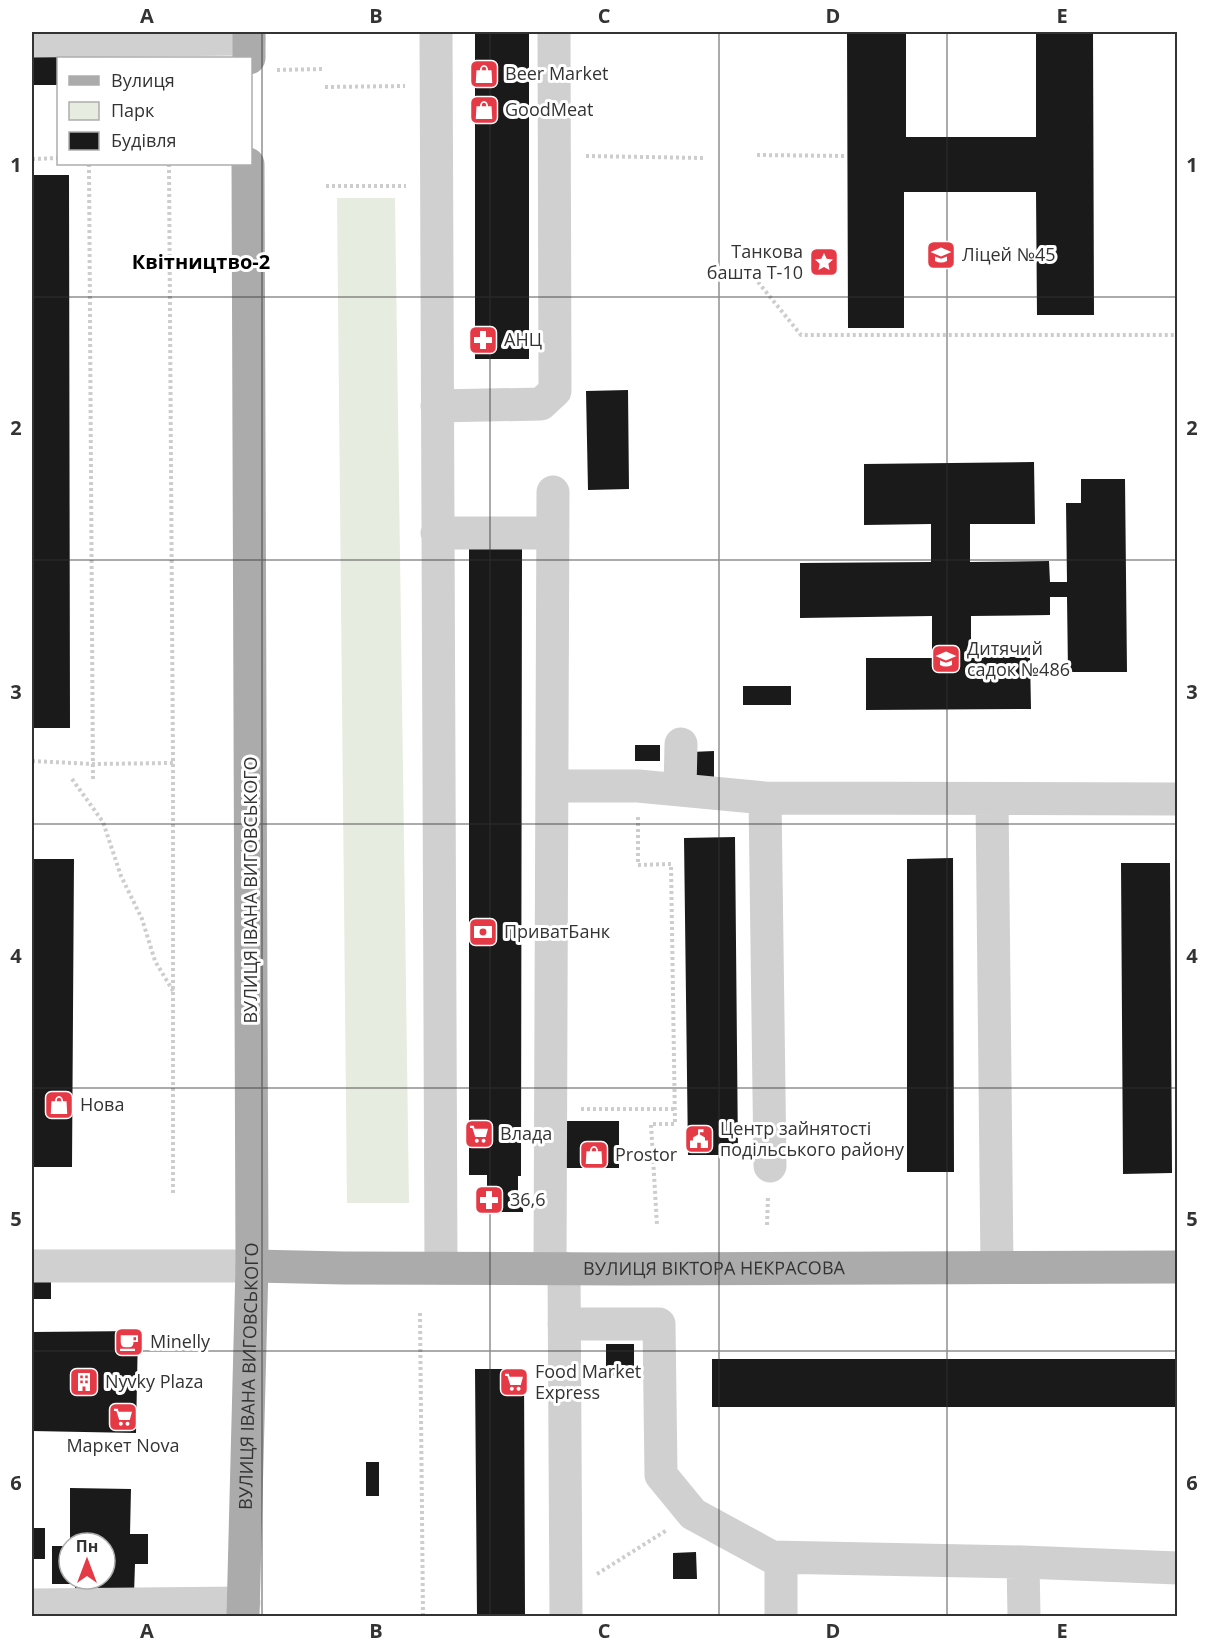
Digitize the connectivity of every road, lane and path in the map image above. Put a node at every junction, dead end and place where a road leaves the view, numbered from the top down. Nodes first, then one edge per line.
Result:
1 (436, 32) edge
2 (554, 32) edge
3 (32, 41) edge
4 (255, 50) edge
5 (324, 69) dead end
6 (436, 86) junction
7 (325, 87) dead end
8 (757, 155) dead end
9 (555, 156) junction
10 (847, 156) dead end
11 (57, 158) edge
12 (704, 158) dead end
13 (32, 159) edge
14 (89, 165) edge
15 (169, 165) edge
16 (248, 165) edge
17 (326, 186) dead end
18 (437, 186) junction
19 (758, 282) dead end
20 (1178, 335) edge
21 (437, 406) junction
22 (553, 492) dead end
23 (437, 533) junction
24 (552, 533) junction
25 (681, 744) dead end
26 (32, 761) edge
27 (173, 763) junction
28 (93, 764) junction
29 (72, 779) dead end
30 (93, 780) dead end
31 (552, 786) junction
32 (638, 786) junction
33 (680, 790) junction
34 (765, 798) junction
35 (992, 799) junction
36 (1178, 799) edge
37 (173, 991) junction
38 (551, 1109) junction
39 (675, 1109) junction
40 (770, 1166) dead end
41 (173, 1194) dead end
42 (657, 1225) dead end
43 (32, 1266) edge
44 (252, 1266) junction
45 (997, 1267) junction
46 (1178, 1267) edge
47 (441, 1268) junction
48 (557, 1268) junction
49 (420, 1313) dead end
50 (564, 1323) junction
51 (693, 1514) junction
52 (781, 1558) junction
53 (1023, 1562) junction
54 (1178, 1568) edge
55 (32, 1605) edge
56 (566, 1605) edge
57 (196, 1609) edge
58 (243, 1610) edge
59 (423, 1617) edge
60 (781, 1617) edge
61 (1024, 1617) edge

1 - 6 street
2 - 9 street
3 - 4 street
4 - 5 path
6 - 7 path
6 - 18 street
8 - 10 path
9 - 12 path
9 - 21 street
11 - 13 path
14 - 28 path
15 - 27 path
16 - 44 main road, ВУЛИЦЯ ІВАНА ВИГОВСЬКОГО
17 - 18 path
18 - 21 street
19 - 20 path
21 - 23 street
22 - 24 street
23 - 24 street
23 - 47 street
24 - 31 street
25 - 33 street
26 - 28 path
27 - 28 path
27 - 37 path
28 - 30 path
29 - 37 path
31 - 32 street
31 - 38 street
32 - 33 street
32 - 39 path
33 - 34 street
34 - 35 street
34 - 40 street
35 - 36 street
35 - 45 street
37 - 41 path
38 - 39 path
38 - 48 street
39 - 42 path
43 - 44 street
44 - 47 main road, ВУЛИЦЯ ВІКТОРА НЕКРАСОВА
44 - 58 main road, ВУЛИЦЯ ІВАНА ВИГОВСЬКОГО
45 - 46 main road, ВУЛИЦЯ ВІКТОРА НЕКРАСОВА
45 - 48 main road, ВУЛИЦЯ ВІКТОРА НЕКРАСОВА
47 - 48 main road, ВУЛИЦЯ ВІКТОРА НЕКРАСОВА
48 - 50 street
49 - 59 path
50 - 51 street
50 - 56 street
51 - 52 street
51 - 56 path
52 - 53 street
52 - 60 street
53 - 54 street
53 - 61 street
55 - 57 street
57 - 58 street

